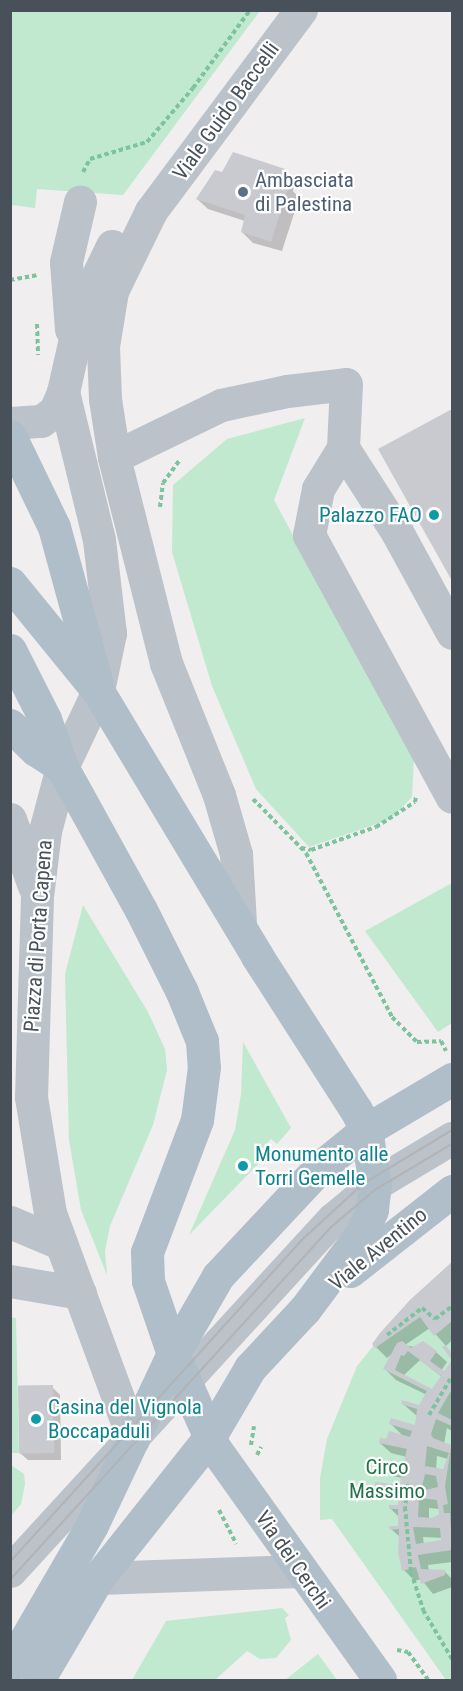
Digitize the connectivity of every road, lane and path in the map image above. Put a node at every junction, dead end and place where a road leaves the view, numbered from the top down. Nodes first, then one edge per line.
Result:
1 (250, 10) edge
2 (301, 10) edge
3 (80, 202) joint
4 (152, 211) junction
5 (10, 279) edge
6 (37, 286) dead end
7 (37, 320) dead end
8 (73, 340) junction
9 (38, 366) dead end
10 (63, 392) junction
11 (10, 423) edge
12 (10, 436) edge
13 (344, 448) junction
14 (114, 456) junction
15 (182, 458) dead end
16 (159, 516) dead end
17 (10, 583) edge
18 (453, 633) edge
19 (10, 650) edge
20 (98, 691) junction
21 (10, 725) edge
22 (62, 767) junction
23 (416, 787) dead end
24 (249, 791) dead end
25 (453, 797) edge
26 (10, 819) edge
27 (301, 848) junction
28 (37, 896) junction
29 (240, 923) junction
30 (441, 1041) dead end
31 (453, 1079) edge
32 (366, 1130) junction
33 (453, 1138) edge
34 (375, 1184) junction
35 (453, 1191) edge
36 (10, 1222) edge
37 (60, 1243) junction
38 (10, 1281) edge
39 (80, 1293) junction
40 (453, 1306) edge
41 (305, 1309) junction
42 (387, 1335) dead end
43 (179, 1367) junction
44 (453, 1376) edge
45 (429, 1415) dead end
46 (257, 1420) dead end
47 (209, 1438) junction
48 (133, 1439) junction
49 (261, 1464) dead end
50 (408, 1484) dead end
51 (216, 1504) dead end
52 (238, 1554) dead end
53 (10, 1571) edge
54 (84, 1571) junction
55 (301, 1571) junction
56 (392, 1649) dead end
57 (453, 1659) edge
58 (10, 1666) edge
59 (38, 1680) edge
60 (380, 1680) edge
61 (428, 1680) edge

1 - 3 path
2 - 4 street, Viale Guido Baccelli
3 - 8 street
4 - 8 street
4 - 14 street
5 - 6 path
7 - 9 path
8 - 10 street
10 - 11 street
10 - 20 street
12 - 20 main road
13 - 14 street
13 - 18 street
13 - 25 street
14 - 29 street
15 - 16 path
17 - 20 main road
19 - 22 main road
20 - 22 street
20 - 29 main road
21 - 22 main road
22 - 28 street, Piazza di Porta Capena
22 - 43 main road
23 - 27 path
24 - 27 path
26 - 28 street
27 - 30 path
28 - 37 street, Piazza di Porta Capena
29 - 32 main road
31 - 32 main road
32 - 34 main road
32 - 43 main road
33 - 34 street
34 - 41 main road
34 - 43 street
35 - 41 main road, Viale Aventino
36 - 37 street
37 - 39 street, Piazza di Porta Capena
38 - 39 street
39 - 48 street, Piazza di Porta Capena
40 - 42 path
41 - 47 main road
43 - 47 main road
43 - 48 main road
44 - 45 path
46 - 49 path
47 - 54 main road
47 - 55 main road, Via dei Cerchi
48 - 53 street
48 - 54 main road
50 - 57 path
51 - 52 path
54 - 55 street
54 - 58 main road
54 - 59 main road
55 - 60 main road, Via dei Cerchi
56 - 61 path

